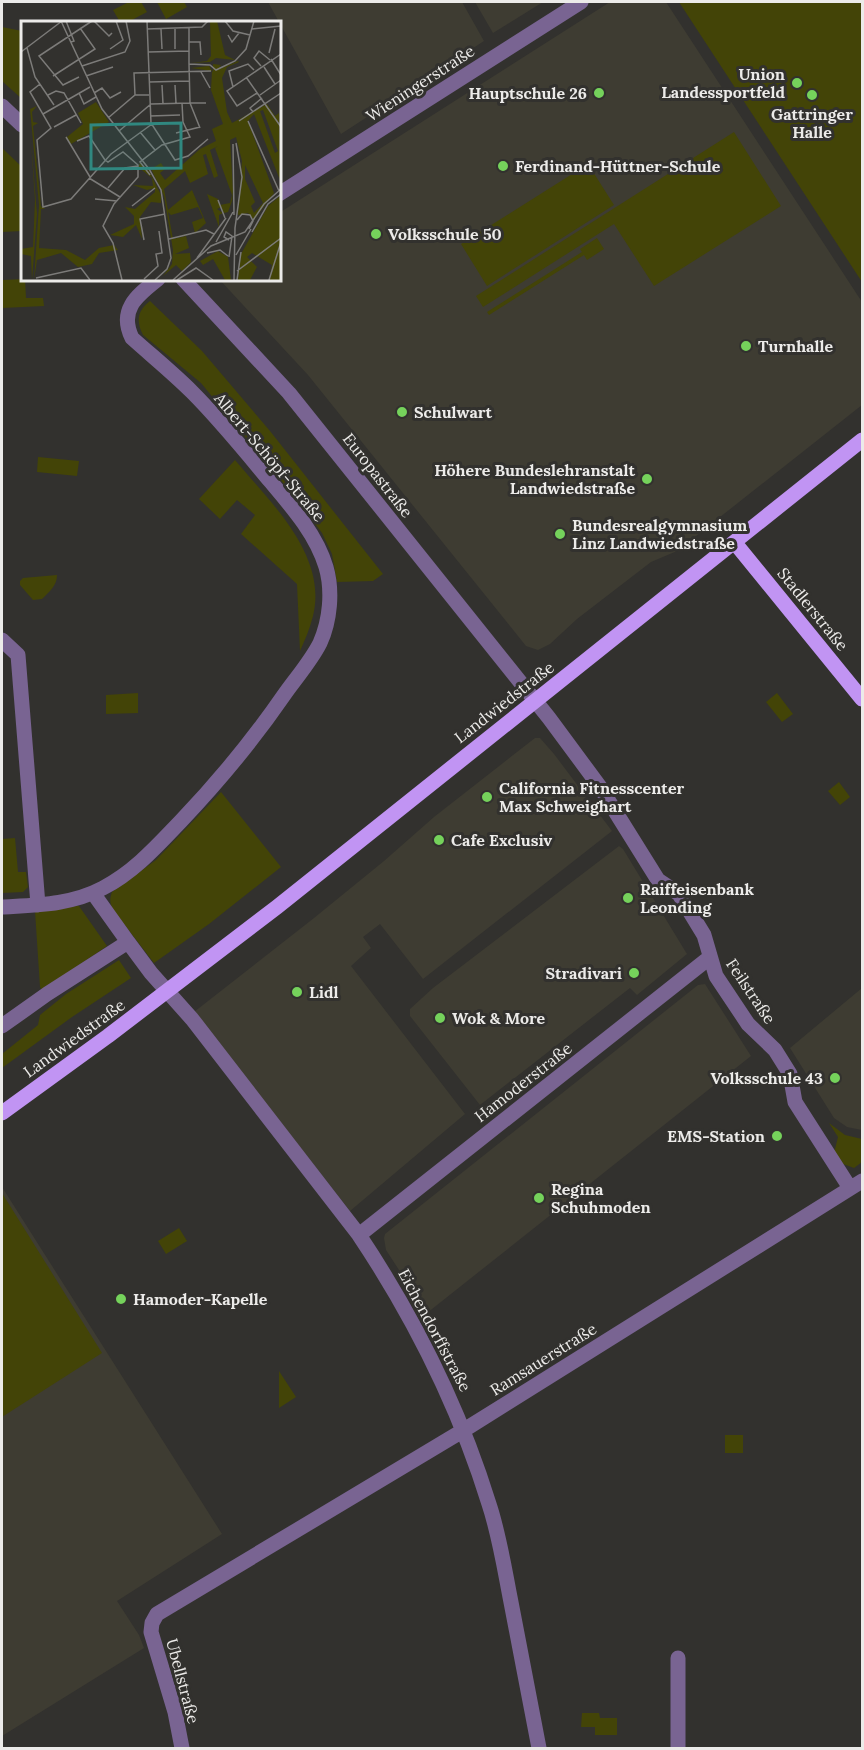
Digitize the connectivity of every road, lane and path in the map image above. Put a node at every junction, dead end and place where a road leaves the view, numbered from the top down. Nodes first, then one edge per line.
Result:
1 (581, 2) edge
2 (2, 106) edge
3 (21, 124) edge
4 (280, 193) edge
5 (157, 280) edge
6 (184, 280) edge
7 (862, 440) edge
8 (735, 543) junction
9 (2, 640) edge
10 (862, 699) edge
11 (535, 701) junction
12 (93, 893) junction
13 (38, 905) junction
14 (2, 907) edge
15 (128, 942) junction
16 (709, 958) junction
17 (167, 991) junction
18 (2, 1026) edge
19 (2, 1113) edge
20 (856, 1184) edge
21 (360, 1235) junction
22 (464, 1430) junction
23 (152, 1623) joint
24 (678, 1658) dead end
25 (182, 1749) edge
26 (539, 1749) edge
27 (678, 1749) edge

1 - 4 street, Wieningerstraße
2 - 3 street
5 - 12 street, Albert-Schöpf-Straße
6 - 11 street, Europastraße
7 - 8 main road, Landwiedstraße
8 - 10 main road, Stadlerstraße
8 - 11 main road, Landwiedstraße
9 - 13 street
11 - 16 street, Feilstraße
11 - 17 main road, Landwiedstraße
12 - 13 street, Albert-Schöpf-Straße
12 - 15 street
13 - 14 street, Albert-Schöpf-Straße
15 - 17 street
15 - 18 street
16 - 20 street, Feilstraße
16 - 21 street, Hamoderstraße
17 - 19 main road, Landwiedstraße
17 - 21 street, Eichendorffstraße
20 - 22 street, Ramsauerstraße
21 - 22 street, Eichendorffstraße
22 - 23 street, Ramsauerstraße
22 - 26 street, Eichendorffstraße
23 - 25 street, Ubellstraße
24 - 27 street

